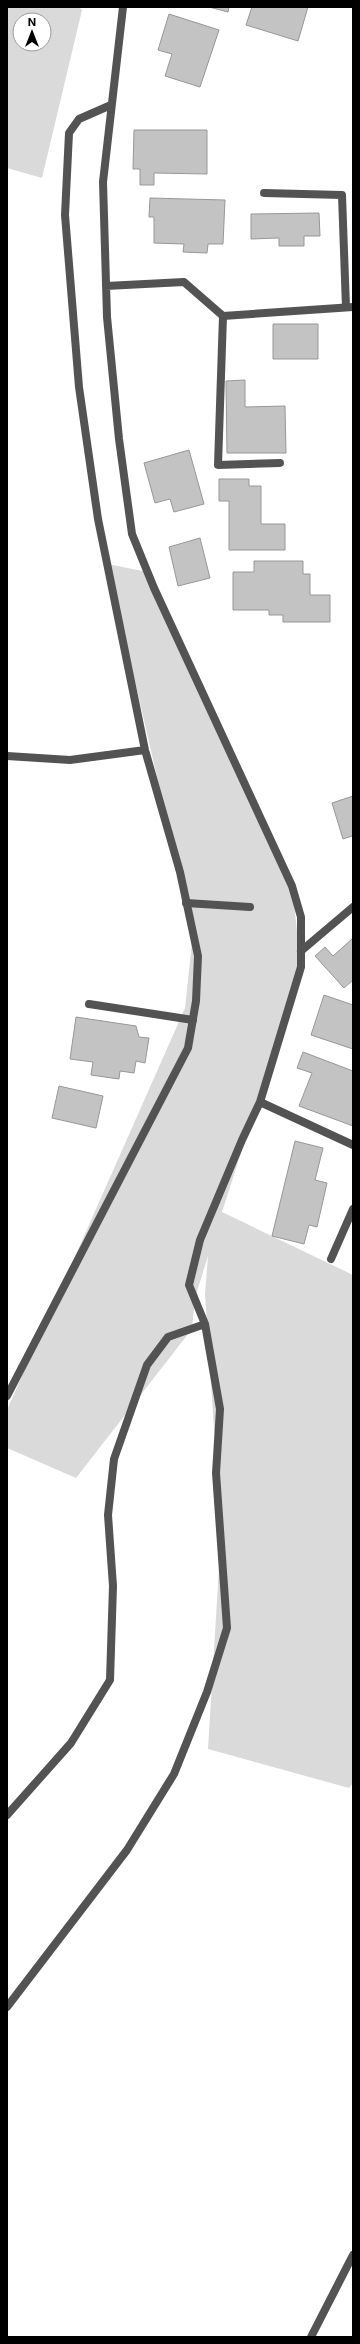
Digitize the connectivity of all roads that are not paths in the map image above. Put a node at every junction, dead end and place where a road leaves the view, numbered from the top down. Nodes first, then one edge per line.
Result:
1 (123, 7) edge
2 (111, 105) junction
3 (264, 193) dead end
4 (106, 286) junction
5 (350, 307) edge
6 (223, 316) junction
7 (280, 463) dead end
8 (145, 750) junction
9 (7, 756) edge
10 (186, 903) junction
11 (250, 907) dead end
12 (353, 907) edge
13 (301, 951) junction
14 (89, 1004) dead end
15 (193, 1020) junction
16 (260, 1102) junction
17 (353, 1145) edge
18 (353, 1209) edge
19 (331, 1259) dead end
20 (205, 1324) junction
21 (7, 1396) edge
22 (7, 1815) edge
23 (7, 2007) edge
24 (353, 2255) edge
25 (311, 2337) edge

1 - 2 street
2 - 4 street
2 - 8 street
3 - 5 street
4 - 6 street
4 - 13 street
5 - 6 street
6 - 7 street
8 - 9 street
8 - 10 street
10 - 11 street
10 - 15 street
12 - 13 street
13 - 16 street
14 - 15 street
15 - 21 street
16 - 17 street
16 - 20 street
18 - 19 street
20 - 22 street
20 - 23 street
24 - 25 street

